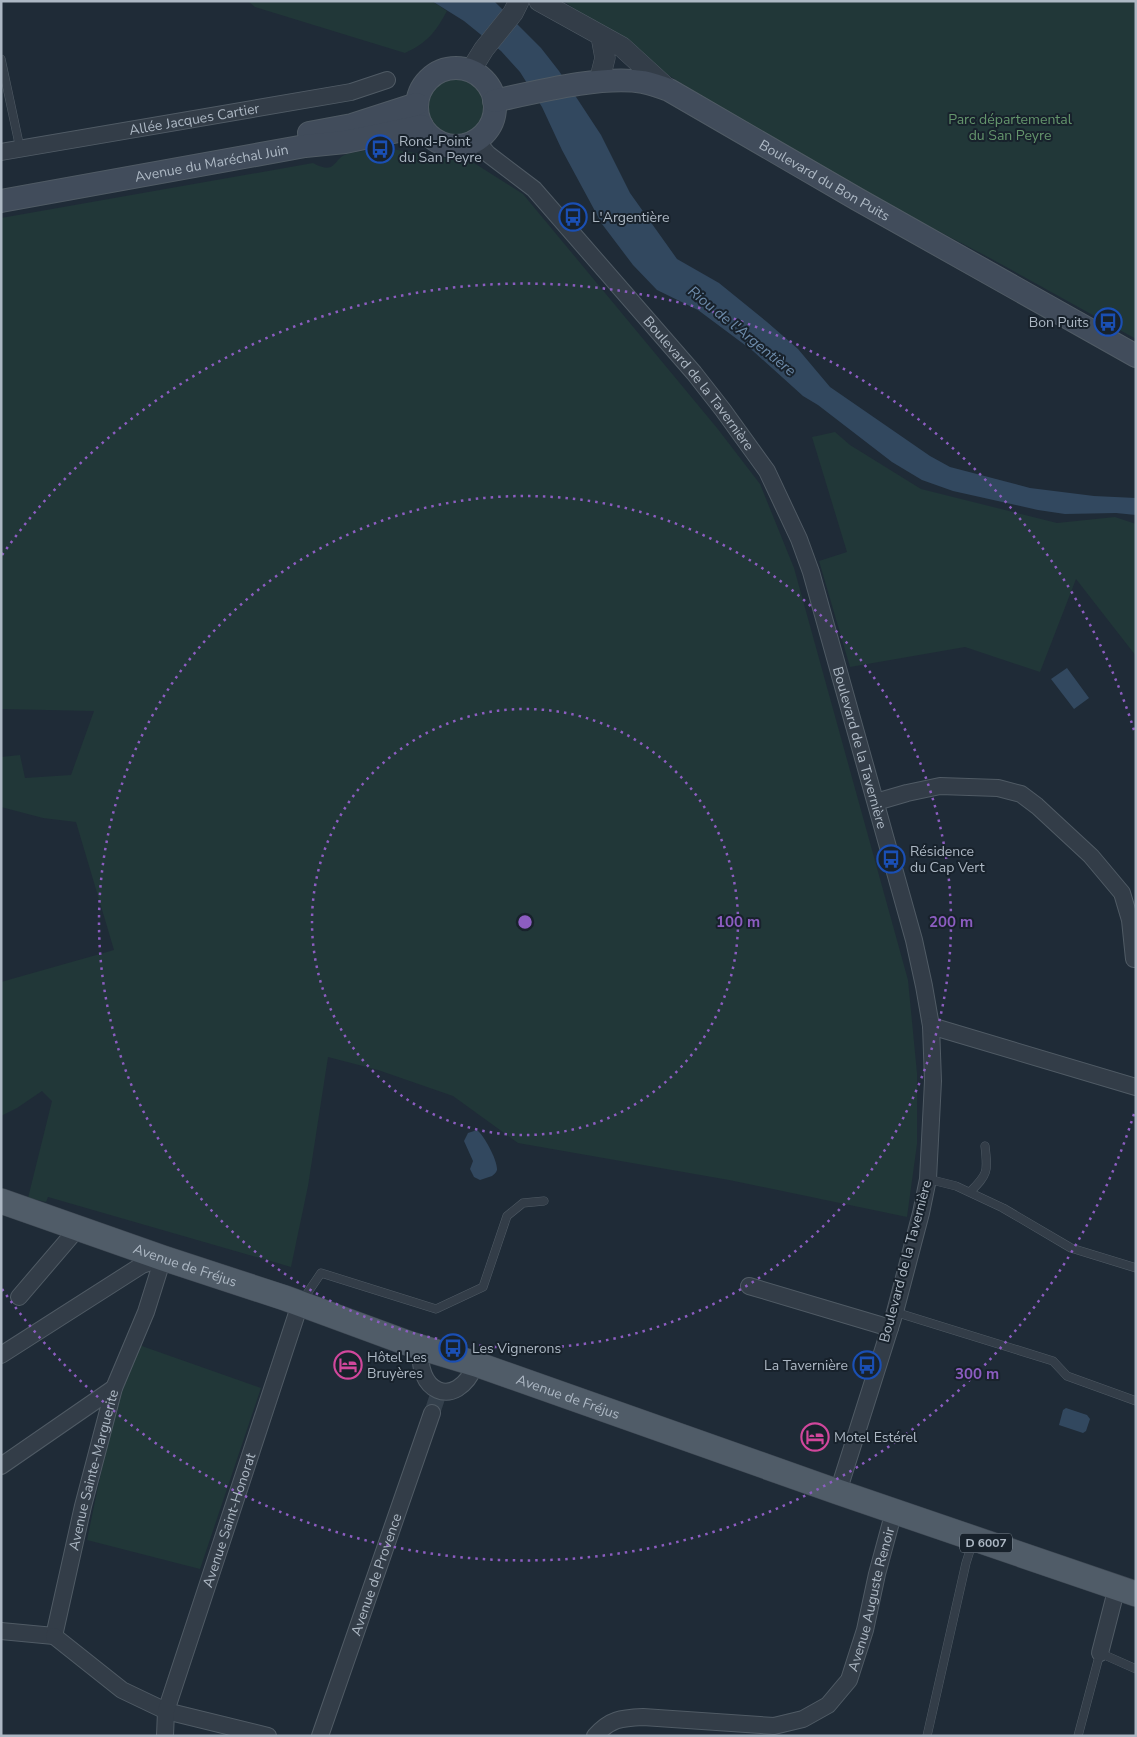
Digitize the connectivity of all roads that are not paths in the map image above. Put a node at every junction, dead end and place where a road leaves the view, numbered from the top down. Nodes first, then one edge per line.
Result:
1 (539, 1) edge
2 (516, 7) edge
3 (601, 36) junction
4 (1, 59) edge
5 (471, 70) junction
6 (387, 80) dead end
7 (592, 83) junction
8 (670, 90) junction
9 (494, 102) junction
10 (417, 104) junction
11 (422, 126) junction
12 (476, 140) junction
13 (20, 148) junction
14 (1, 152) edge
15 (1, 190) edge
16 (1, 201) edge
17 (1136, 356) edge
18 (876, 802) junction
19 (1129, 889) edge
20 (1134, 959) dead end
21 (930, 1026) junction
22 (1136, 1087) edge
23 (985, 1146) dead end
24 (928, 1179) junction
25 (970, 1192) junction
26 (1, 1201) edge
27 (544, 1201) dead end
28 (78, 1228) junction
29 (163, 1258) junction
30 (1136, 1268) edge
31 (749, 1286) dead end
32 (19, 1297) dead end
33 (300, 1304) junction
34 (895, 1312) junction
35 (890, 1328) junction
36 (422, 1347) junction
37 (1, 1355) edge
38 (476, 1364) junction
39 (114, 1388) junction
40 (436, 1401) junction
41 (1136, 1401) edge
42 (1, 1466) edge
43 (838, 1492) junction
44 (894, 1511) junction
45 (974, 1539) junction
46 (1127, 1590) edge
47 (1, 1631) edge
48 (54, 1636) junction
49 (1100, 1653) junction
50 (1136, 1669) edge
51 (166, 1711) junction
52 (164, 1736) edge
53 (268, 1736) edge
54 (320, 1736) edge
55 (595, 1736) edge
56 (927, 1736) edge
57 (1078, 1736) edge

1 - 3 street
2 - 5 street
3 - 7 street
3 - 8 street
4 - 13 lane
5 - 9 main road
5 - 10 main road
6 - 13 street, Allée Jacques Cartier
7 - 8 main road, Boulevard du Bon Puits
7 - 9 main road, Boulevard du Bon Puits
8 - 17 main road, Boulevard du Bon Puits
9 - 12 main road
10 - 11 main road
10 - 15 main road, Avenue du Maréchal Juin
11 - 12 main road
11 - 16 main road, Avenue du Maréchal Juin
12 - 18 street, Boulevard de la Tavernière
13 - 14 street, Allée Jacques Cartier
18 - 19 street
18 - 21 street, Boulevard de la Tavernière
19 - 20 street
21 - 22 street
21 - 24 street, Boulevard de la Tavernière
23 - 25 lane
24 - 25 lane
24 - 34 street, Boulevard de la Tavernière
25 - 30 lane
26 - 28 main road, Avenue de Fréjus / D 6007
27 - 33 lane
28 - 29 main road, Avenue de Fréjus / D 6007
28 - 32 street
29 - 33 main road, Avenue de Fréjus / D 6007
29 - 37 street
29 - 39 street, Avenue Sainte-Marguerite
31 - 35 street
33 - 36 main road, Avenue de Fréjus / D 6007
33 - 51 street, Avenue Saint-Honorat
34 - 35 street, Boulevard de la Tavernière
34 - 41 lane
35 - 43 street, Boulevard de la Tavernière
36 - 38 main road, Avenue de Fréjus / D 6007
36 - 40 street
38 - 40 street
38 - 43 main road, Avenue de Fréjus / D 6007
39 - 42 street
39 - 48 street, Avenue Sainte-Marguerite
40 - 54 street, Avenue de Provence
43 - 44 main road, Avenue de Fréjus / D 6007
44 - 45 main road, Avenue de Fréjus / D 6007
44 - 55 street, Avenue Auguste Renoir
45 - 46 main road, Avenue de Fréjus / D 6007
45 - 56 lane
46 - 49 street
47 - 48 street
48 - 51 street
49 - 50 lane
49 - 57 lane
51 - 52 street, Avenue Saint-Honorat
51 - 53 street

